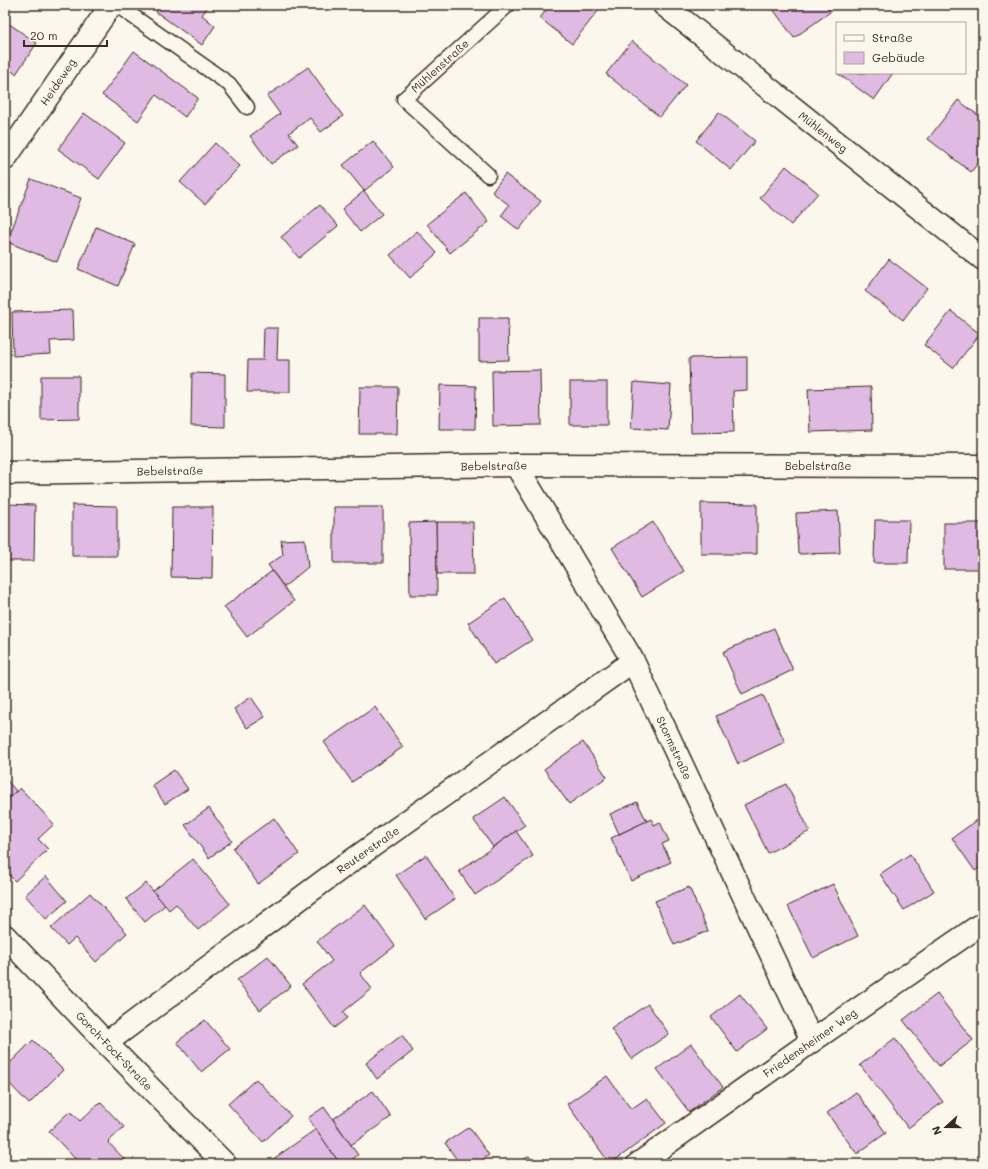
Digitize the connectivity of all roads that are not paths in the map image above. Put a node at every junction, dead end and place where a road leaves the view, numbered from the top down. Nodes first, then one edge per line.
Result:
1 (111, 5) edge
2 (117, 5) edge
3 (508, 5) edge
4 (664, 5) edge
5 (247, 107) dead end
6 (5, 159) edge
7 (488, 175) dead end
8 (983, 259) edge
9 (516, 465) junction
10 (983, 466) edge
11 (5, 473) edge
12 (633, 661) junction
13 (983, 923) edge
14 (5, 936) edge
15 (812, 1041) junction
16 (106, 1043) junction
17 (225, 1164) edge
18 (638, 1164) edge

1 - 6 street, Heideweg
2 - 5 lane
3 - 7 lane, Mühlenstraße
4 - 8 street, Mühlenweg
9 - 10 street, Bebelstraße
9 - 11 street, Bebelstraße
9 - 12 street, Stormstraße
12 - 15 street, Stormstraße
12 - 16 street, Reuterstraße
13 - 15 street, Friedensheimer Weg
14 - 16 street, Gorch-Fock-Straße
15 - 18 street, Friedensheimer Weg
16 - 17 street, Gorch-Fock-Straße

